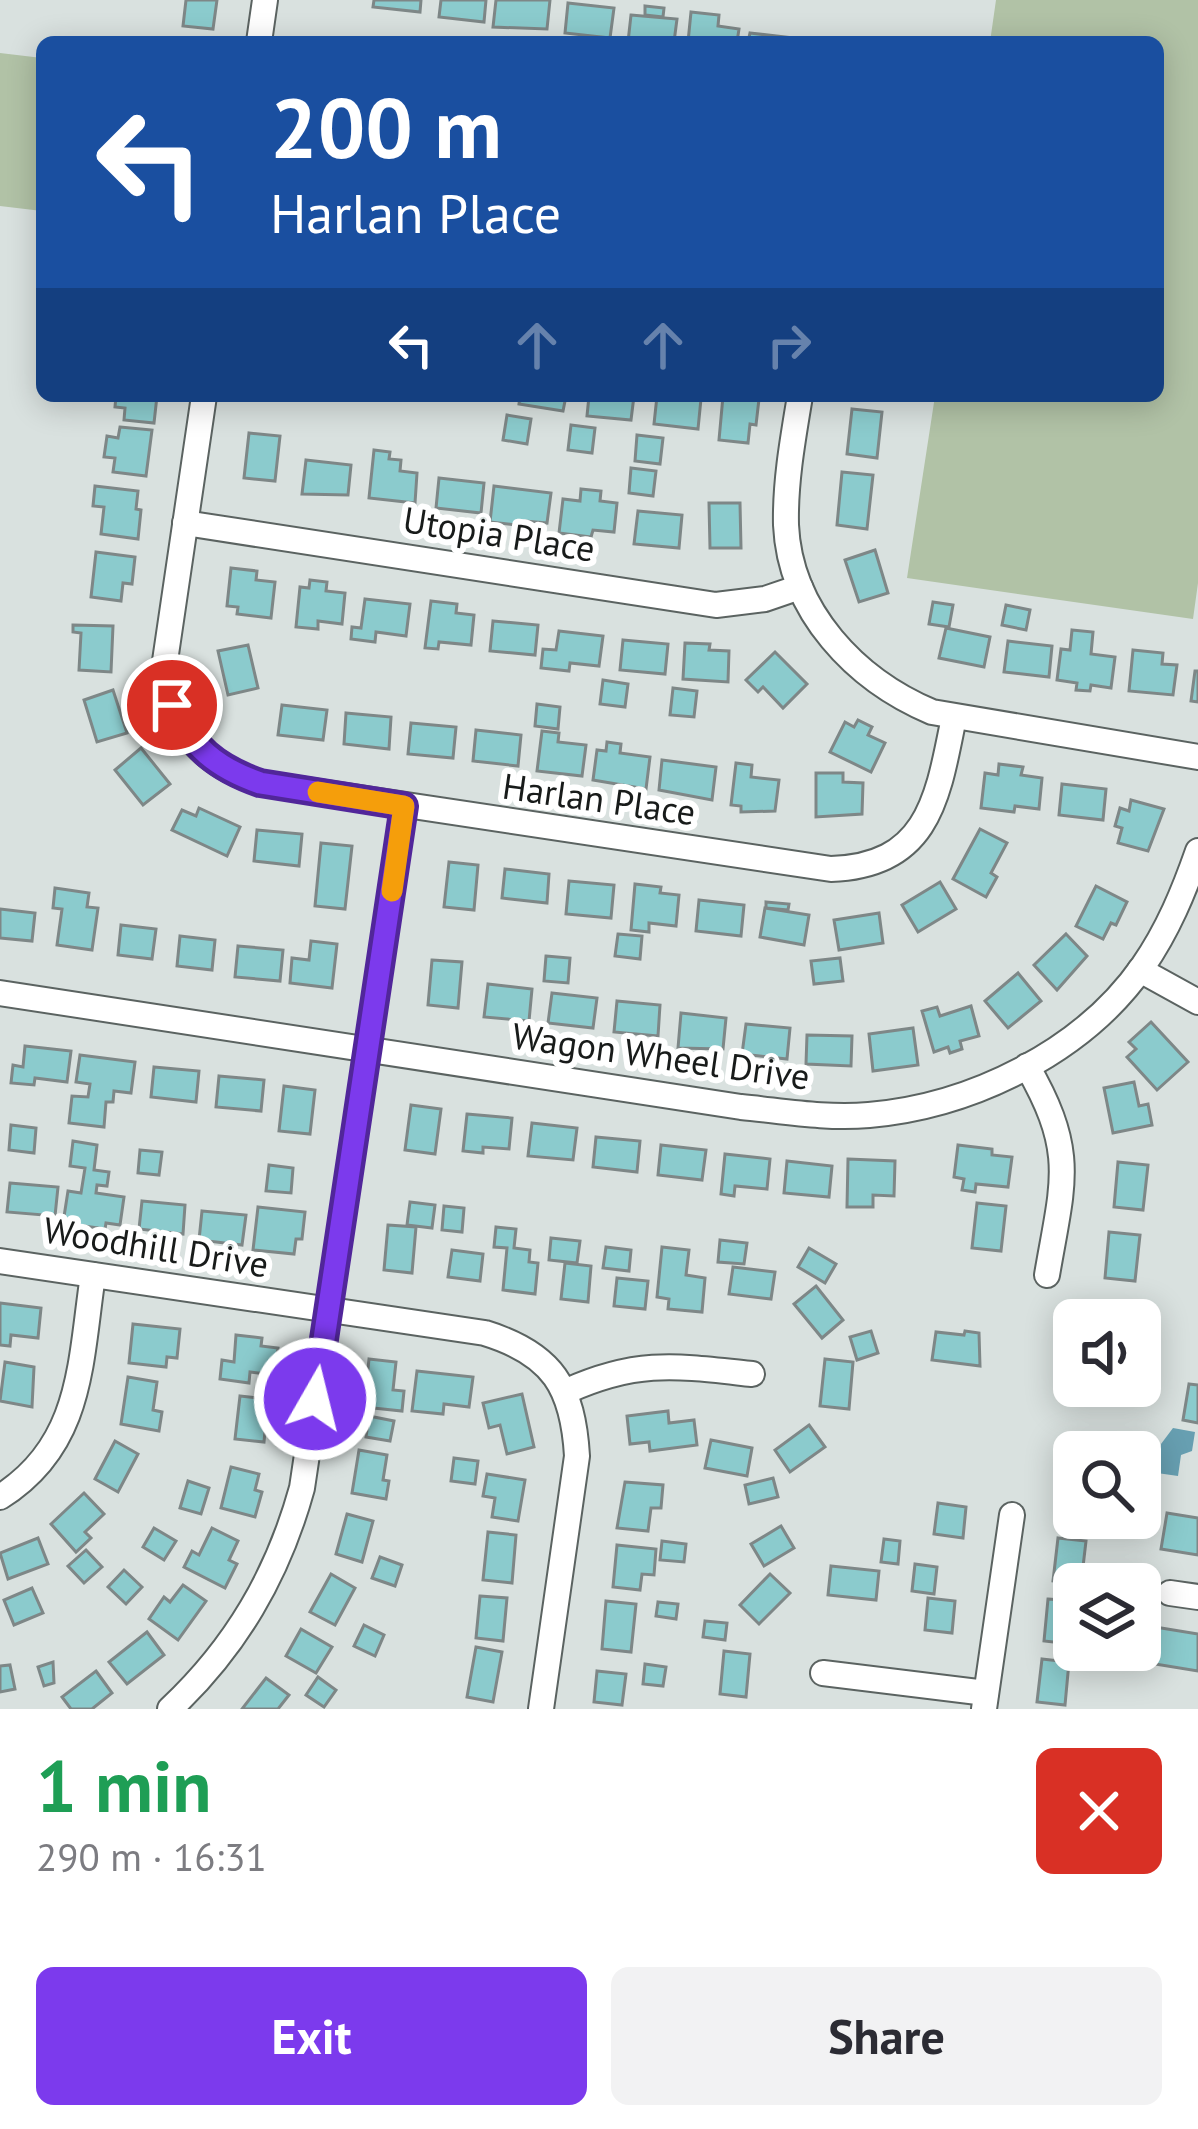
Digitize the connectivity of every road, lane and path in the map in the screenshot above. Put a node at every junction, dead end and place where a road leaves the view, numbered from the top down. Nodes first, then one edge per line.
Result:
1 (265, 0) edge
2 (262, 36) edge
3 (204, 402) edge
4 (799, 402) edge
5 (185, 523) junction
6 (800, 587) junction
7 (954, 717) junction
8 (1198, 757) edge
9 (404, 806) junction
10 (1198, 850) edge
11 (1140, 970) junction
12 (0, 993) edge
13 (1198, 1002) edge
14 (368, 1048) junction
15 (1028, 1066) junction
16 (0, 1261) edge
17 (93, 1275) junction
18 (1048, 1275) dead end
19 (328, 1310) junction
20 (752, 1374) dead end
21 (567, 1391) junction
22 (0, 1497) edge
23 (1012, 1514) dead end
24 (1170, 1593) dead end
25 (1198, 1598) edge
26 (823, 1673) dead end
27 (985, 1701) edge
28 (170, 1709) edge
29 (541, 1709) edge

1 - 2 street
3 - 5 street
4 - 6 street
5 - 6 street, Utopia Place
5 - 9 street, Harlan Place
6 - 7 street
7 - 8 street
7 - 9 street, Harlan Place
9 - 14 street
10 - 11 street, Wagon Wheel Drive
11 - 13 street
11 - 15 street, Wagon Wheel Drive
12 - 14 street, Wagon Wheel Drive
14 - 15 street, Wagon Wheel Drive
14 - 19 street
15 - 18 street
16 - 17 street, Woodhill Drive
17 - 19 street, Woodhill Drive
17 - 22 street
19 - 21 street, Woodhill Drive
19 - 28 street
20 - 21 street
21 - 29 street
23 - 27 street
24 - 25 street
26 - 27 street

